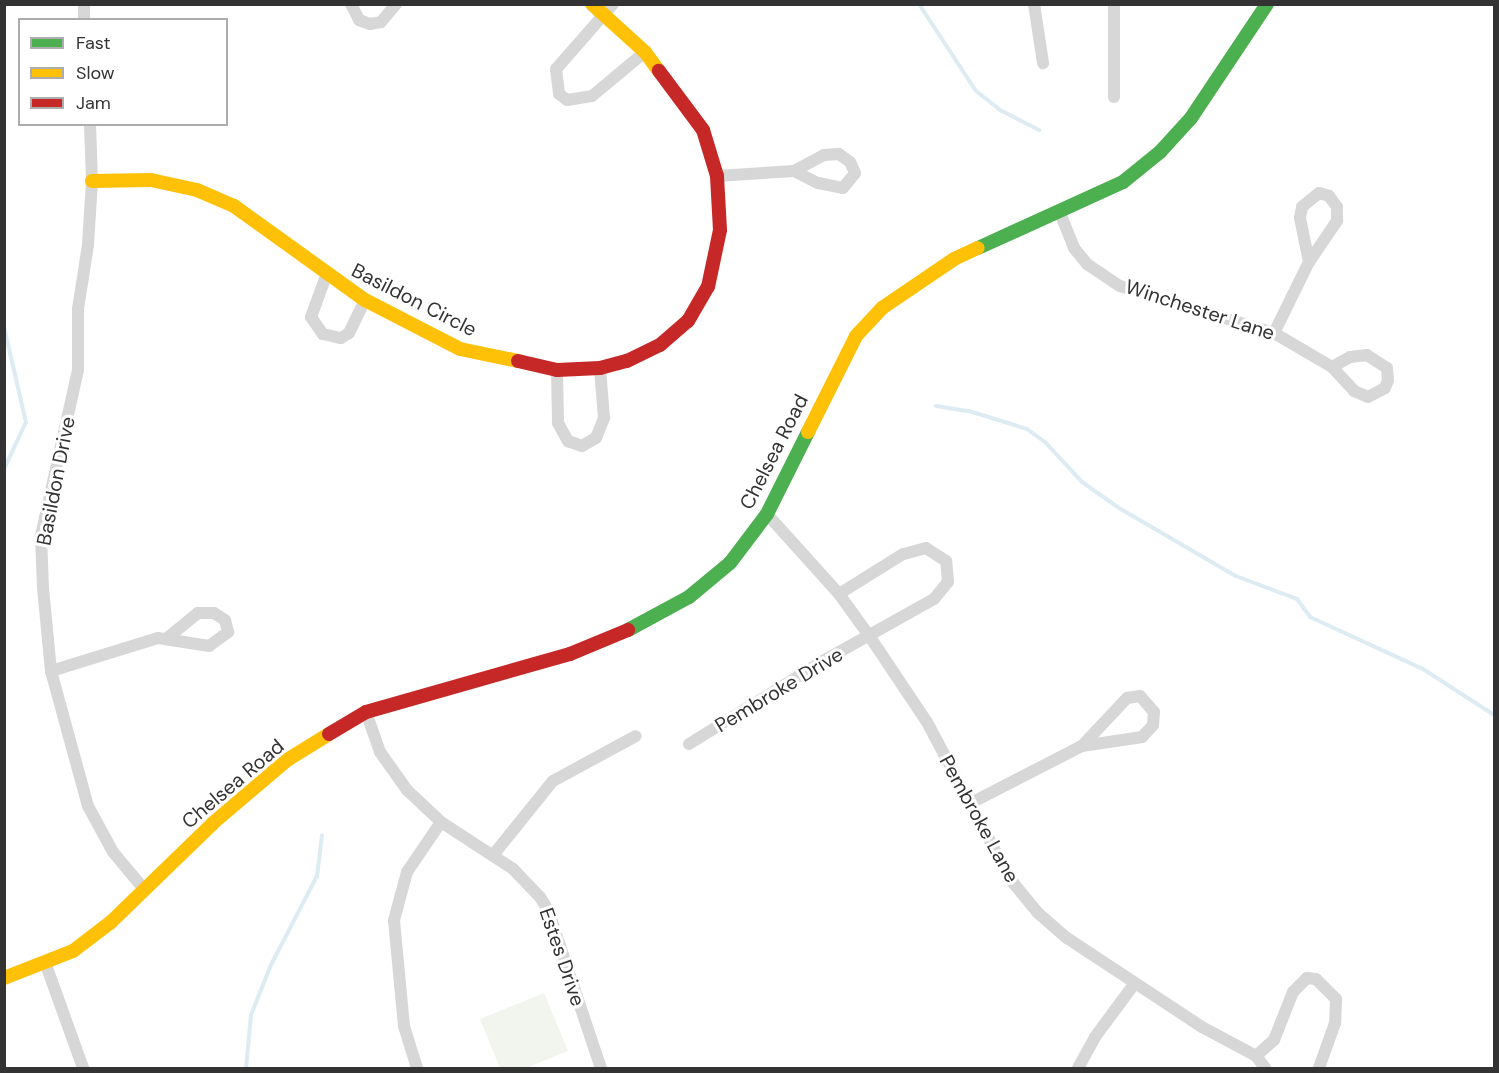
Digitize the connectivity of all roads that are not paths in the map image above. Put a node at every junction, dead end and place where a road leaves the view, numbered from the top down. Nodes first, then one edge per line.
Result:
1 (351, 4) edge
2 (396, 4) edge
3 (592, 4) edge
4 (1034, 4) edge
5 (1114, 4) edge
6 (1267, 4) edge
7 (609, 9) edge
8 (645, 52) junction
9 (1043, 63) dead end
10 (1114, 97) dead end
11 (90, 126) edge
12 (794, 171) dead end
13 (717, 176) junction
14 (92, 181) junction
15 (1060, 213) junction
16 (1309, 262) junction
17 (326, 276) junction
18 (365, 300) junction
19 (1274, 333) junction
20 (1332, 367) dead end
21 (600, 368) junction
22 (557, 370) junction
23 (767, 514) junction
24 (839, 594) junction
25 (870, 637) junction
26 (166, 639) dead end
27 (51, 671) junction
28 (366, 712) junction
29 (636, 736) dead end
30 (689, 744) dead end
31 (1082, 746) junction
32 (969, 804) junction
33 (441, 822) junction
34 (494, 855) junction
35 (144, 889) junction
36 (46, 965) junction
37 (4, 978) edge
38 (1135, 983) junction
39 (1256, 1056) junction
40 (83, 1068) edge
41 (417, 1068) edge
42 (601, 1068) edge
43 (1078, 1068) edge
44 (1265, 1068) edge
45 (1319, 1068) edge

1 - 2 street
3 - 7 street, Basildon Circle
4 - 9 street
5 - 10 street
6 - 15 street, Chelsea Road
7 - 8 street, Basildon Circle
7 - 8 street
8 - 13 street, Basildon Circle
11 - 14 street, Basildon Drive
12 - 13 street
13 - 21 street, Basildon Circle
14 - 17 street, Basildon Circle
14 - 27 street, Basildon Drive
15 - 19 street, Winchester Lane
15 - 23 street, Chelsea Road
16 - 16 street
16 - 19 street
17 - 18 street, Basildon Circle
17 - 18 street
18 - 22 street, Basildon Circle
19 - 20 street, Winchester Lane
21 - 22 street, Basildon Circle
21 - 22 street
23 - 24 street, Pembroke Lane
23 - 28 street, Chelsea Road
24 - 25 street, Pembroke Lane
24 - 25 street, Pembroke Drive
25 - 30 street, Pembroke Drive
25 - 32 street, Pembroke Lane
26 - 27 street
27 - 35 street, Basildon Drive
28 - 33 street, Estes Drive
28 - 35 street, Chelsea Road
29 - 34 street
31 - 31 street
31 - 32 street
32 - 38 street, Pembroke Lane
33 - 34 street, Estes Drive
33 - 41 street
34 - 42 street, Estes Drive
35 - 36 street, Chelsea Road
36 - 37 street, Chelsea Road
36 - 40 street
38 - 39 street, Pembroke Lane
38 - 43 street
39 - 44 street, Pembroke Lane
39 - 45 street

